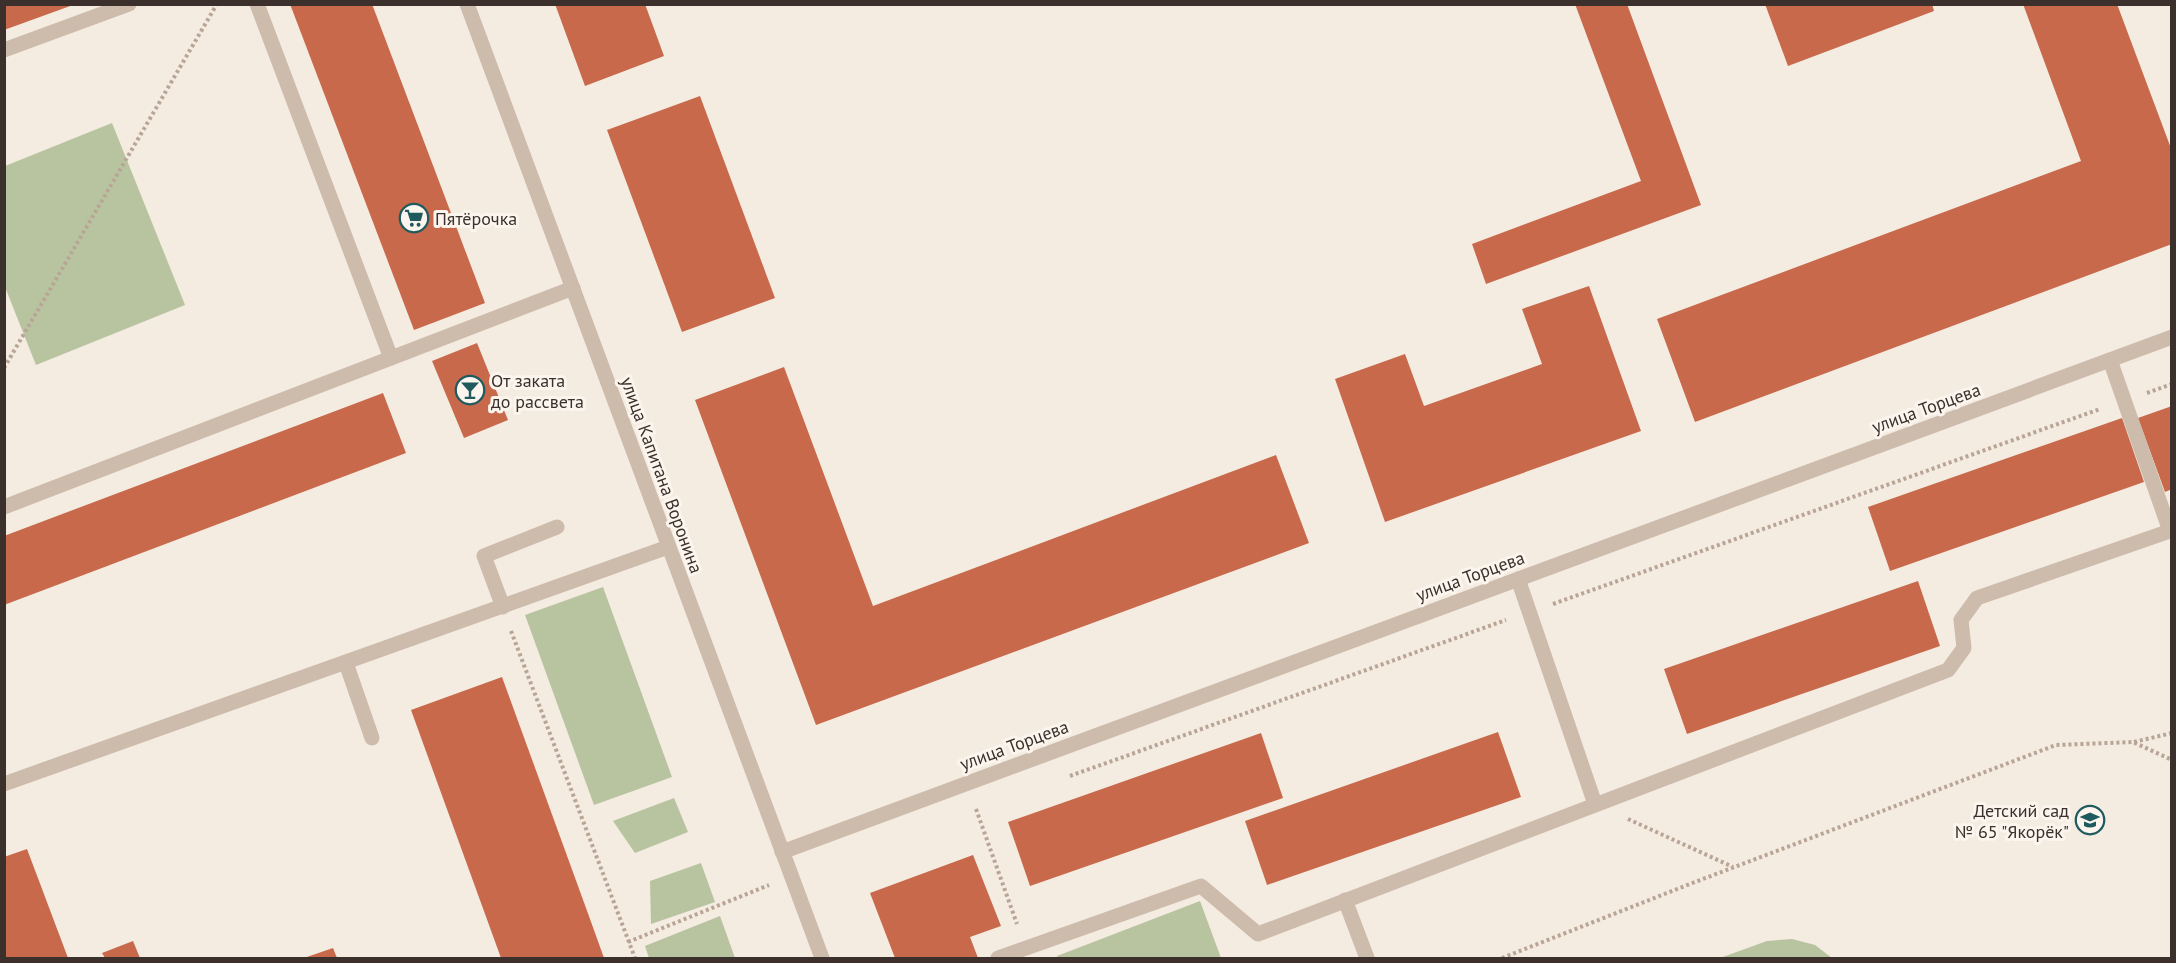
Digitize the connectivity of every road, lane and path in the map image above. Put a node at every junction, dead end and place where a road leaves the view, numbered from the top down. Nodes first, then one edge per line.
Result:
1 (129, 4) edge
2 (217, 4) edge
3 (257, 4) edge
4 (467, 4) edge
5 (4, 50) edge
6 (573, 288) junction
7 (2172, 337) edge
8 (391, 358) junction
9 (2110, 360) junction
10 (4, 368) edge
11 (2172, 384) edge
12 (2124, 401) junction
13 (4, 507) edge
14 (557, 527) dead end
15 (2171, 531) edge
16 (668, 547) junction
17 (1518, 579) junction
18 (503, 607) junction
19 (1530, 612) junction
20 (346, 663) junction
21 (2172, 733) edge
22 (372, 738) dead end
23 (2133, 742) junction
24 (2172, 760) edge
25 (1067, 777) dead end
26 (4, 784) edge
27 (1595, 804) junction
28 (965, 813) dead end
29 (782, 852) junction
30 (1734, 867) junction
31 (791, 876) junction
32 (1345, 900) junction
33 (628, 942) junction
34 (1025, 948) junction
35 (635, 958) edge
36 (822, 958) edge
37 (998, 958) edge
38 (1367, 958) edge
39 (1502, 958) edge

1 - 5 street
2 - 10 path
3 - 8 street
4 - 6 street, улица Капитана Воронина
6 - 8 street
6 - 16 street, улица Капитана Воронина
7 - 9 street, улица Торцева
8 - 13 street
9 - 12 street
9 - 17 street, улица Торцева
11 - 12 path
12 - 15 street
12 - 19 path
14 - 18 street
15 - 27 street
16 - 18 street
16 - 29 street, улица Капитана Воронина
17 - 19 street
17 - 29 street, улица Торцева
18 - 20 street
18 - 33 path
19 - 25 path
19 - 27 street
20 - 22 street
20 - 26 street
21 - 23 path
23 - 24 path
23 - 30 path
27 - 30 path
27 - 32 street
28 - 34 path
29 - 31 street, улица Капитана Воронина
30 - 39 path
31 - 33 path
31 - 36 street, улица Капитана Воронина
32 - 34 street
32 - 38 street
33 - 35 path
34 - 37 street

